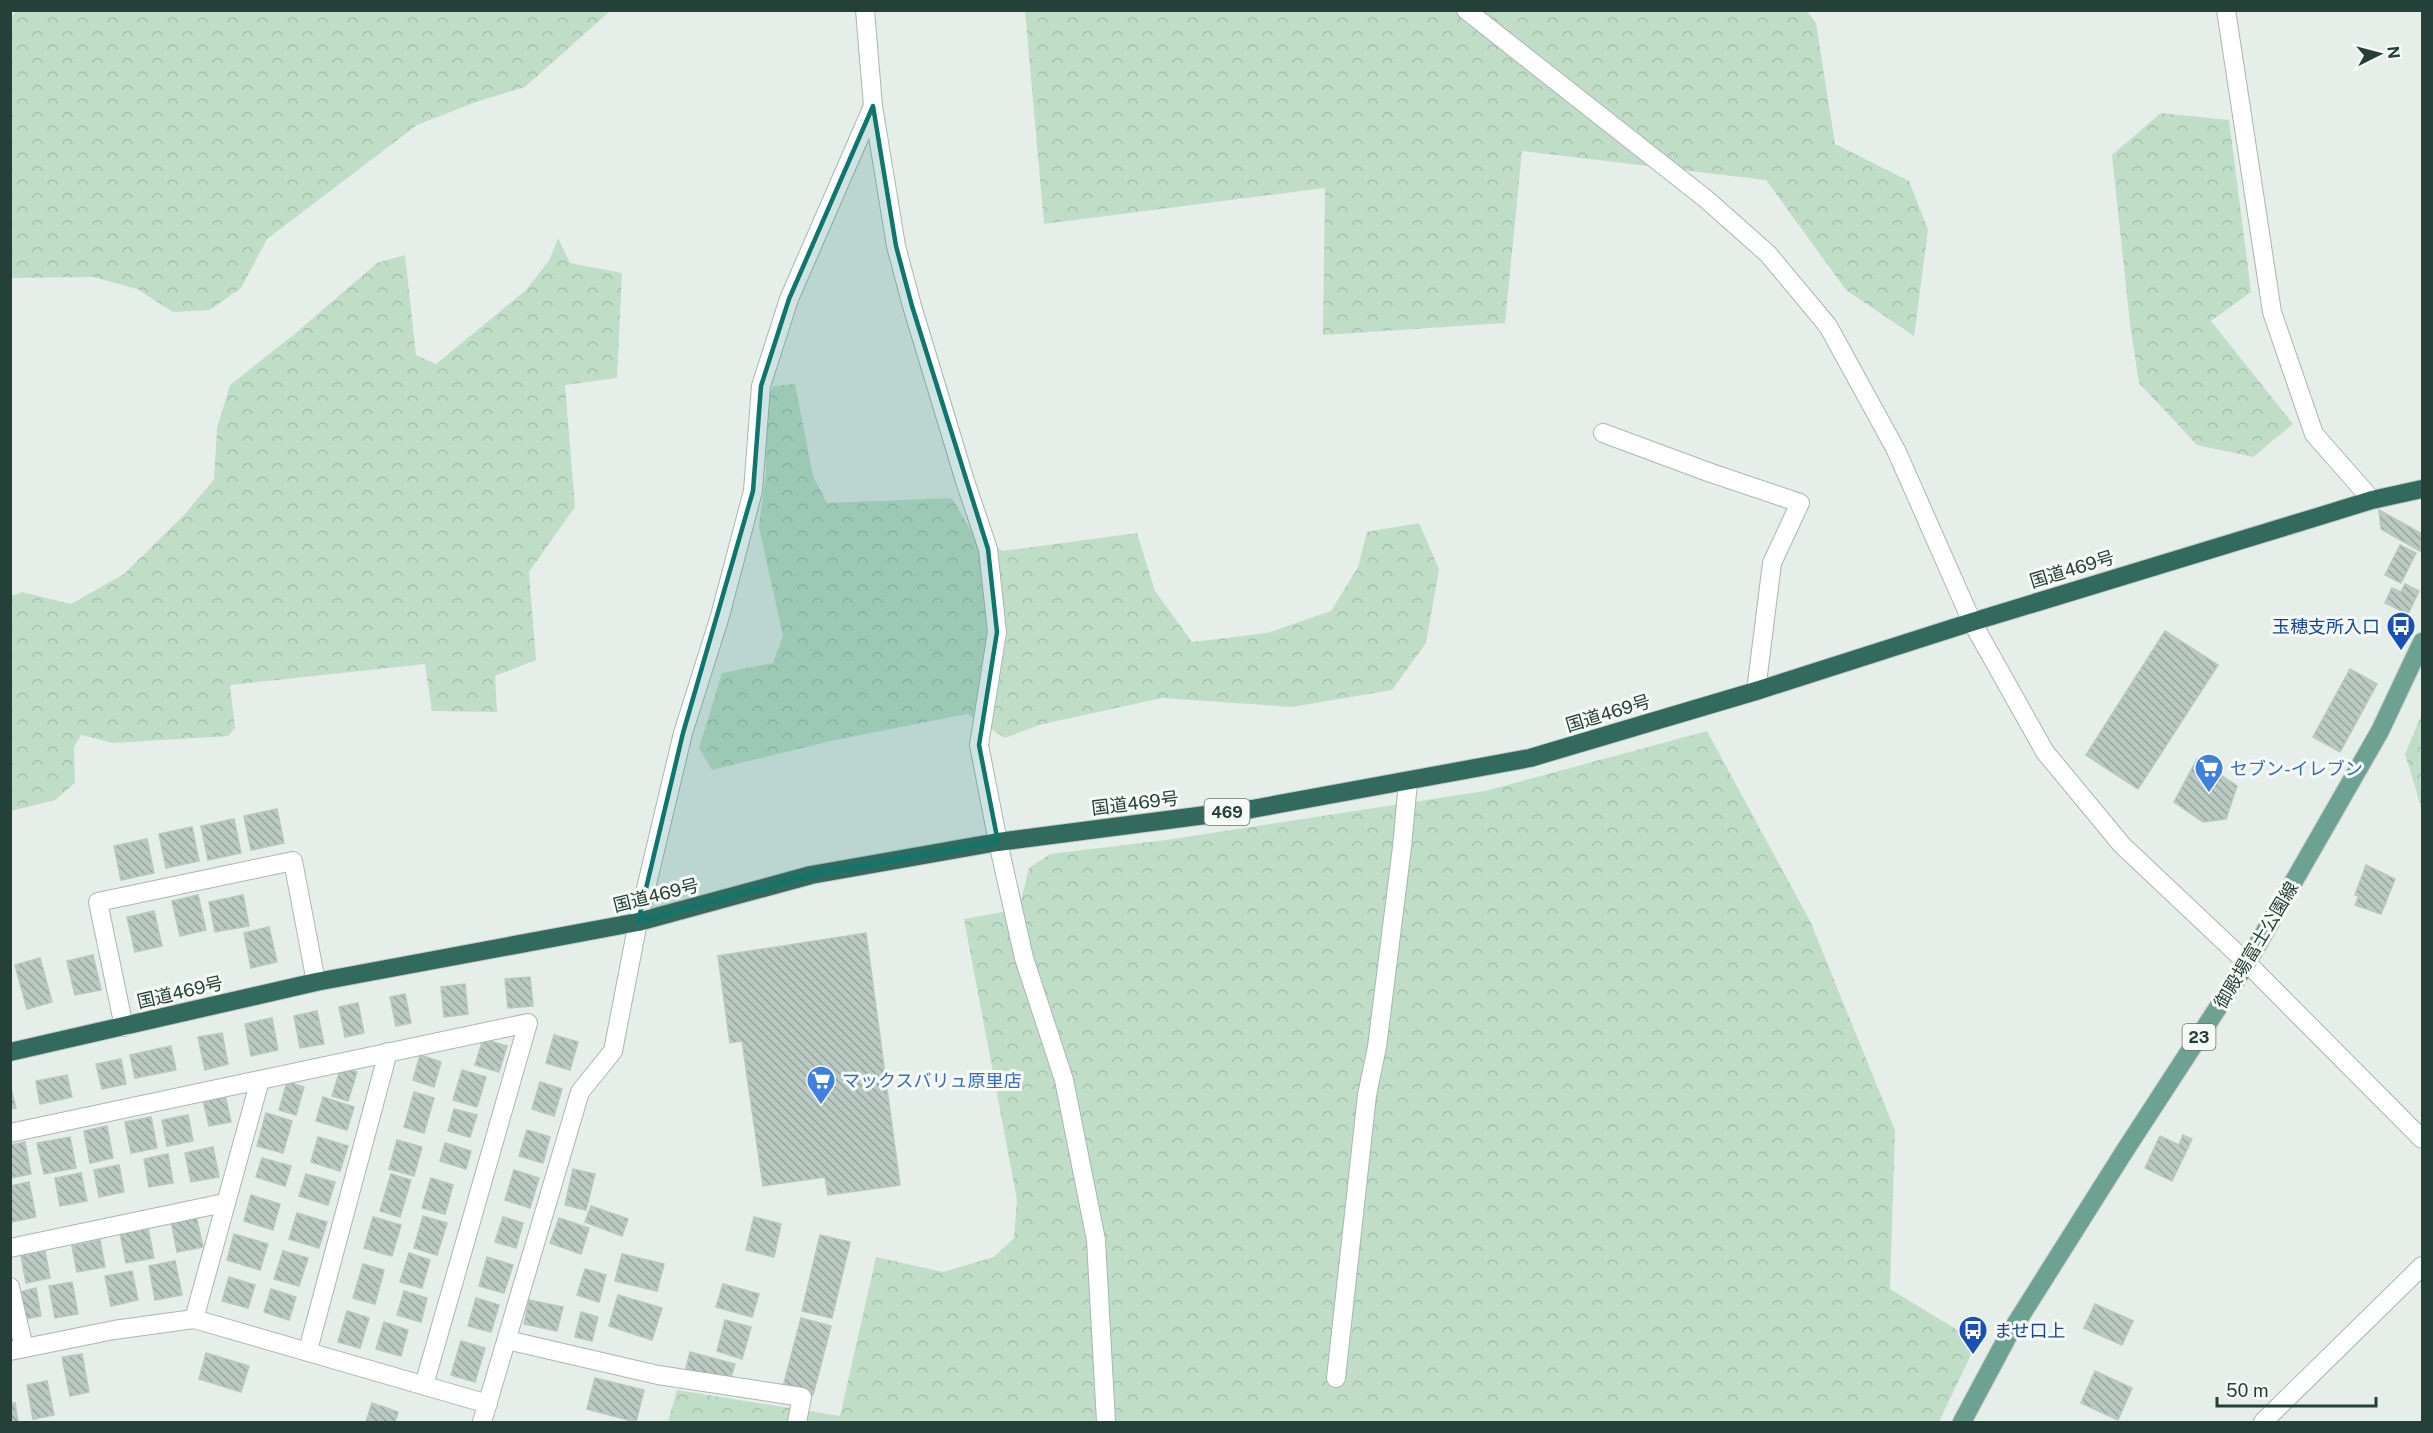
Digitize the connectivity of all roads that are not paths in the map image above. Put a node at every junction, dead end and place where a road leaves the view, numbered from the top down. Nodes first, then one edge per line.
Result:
1 (865, 10) edge
2 (1466, 10) edge
3 (2226, 10) edge
4 (873, 106) junction
5 (1603, 433) dead end
6 (2422, 489) edge
7 (2372, 500) junction
8 (1972, 622) junction
9 (2422, 642) edge
10 (1756, 691) junction
11 (1407, 782) junction
12 (998, 842) junction
13 (638, 922) junction
14 (2247, 963) junction
15 (316, 982) junction
16 (124, 1027) junction
17 (10, 1052) edge
18 (388, 1052) junction
19 (260, 1080) junction
20 (10, 1133) edge
21 (2422, 1139) edge
22 (224, 1203) junction
23 (10, 1248) edge
24 (2422, 1266) edge
25 (10, 1287) edge
26 (194, 1319) junction
27 (507, 1340) junction
28 (17, 1350) edge
29 (308, 1350) junction
30 (1336, 1378) dead end
31 (424, 1385) junction
32 (488, 1404) junction
33 (482, 1422) edge
34 (797, 1422) edge
35 (1106, 1422) edge
36 (1962, 1422) edge
37 (2263, 1422) edge

1 - 4 street
2 - 8 street
3 - 7 street
4 - 12 street
4 - 13 street
5 - 10 street
6 - 7 highway, 国道469号 / 469
7 - 8 highway, 国道469号 / 469
8 - 10 highway, 国道469号 / 469
8 - 14 street
9 - 14 main road, 御殿場富士公園線 / 23
10 - 11 highway, 国道469号 / 469
11 - 12 highway, 国道469号 / 469
11 - 30 street
12 - 13 highway, 国道469号 / 469
12 - 35 street
13 - 15 highway, 国道469号 / 469
13 - 27 street
14 - 21 street
14 - 36 main road, 御殿場富士公園線 / 23
15 - 16 highway, 国道469号 / 469
15 - 16 street
16 - 17 highway, 国道469号 / 469
18 - 19 street
18 - 29 street
18 - 31 street
19 - 20 street
19 - 22 street
22 - 23 street
22 - 26 street
24 - 37 street
25 - 28 street
26 - 28 street
26 - 29 street
27 - 32 street
27 - 34 street
29 - 31 street
31 - 32 street
32 - 33 street

